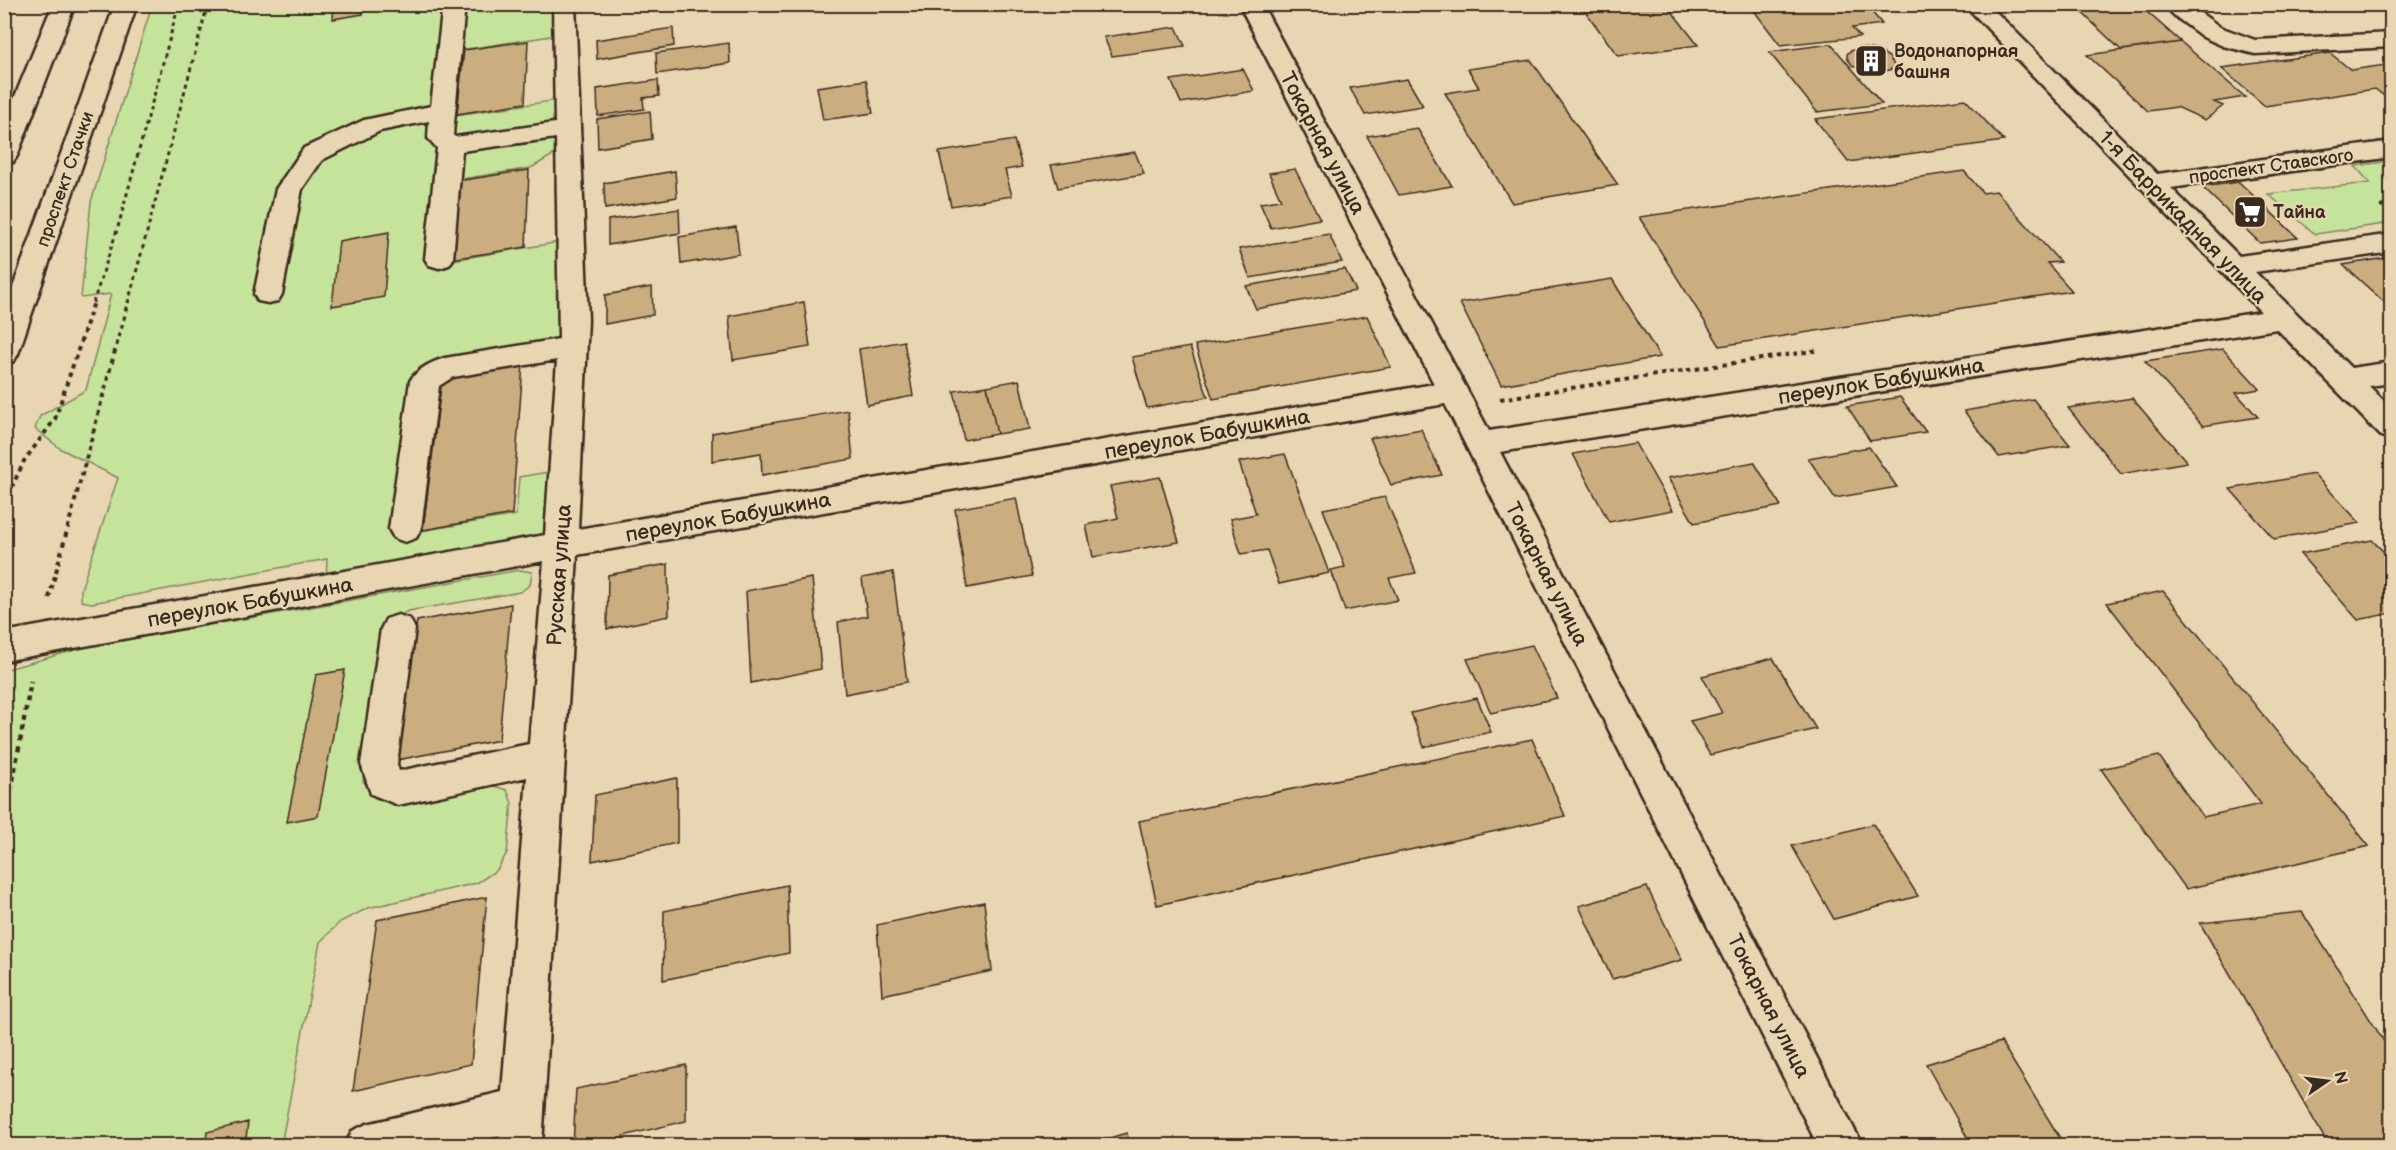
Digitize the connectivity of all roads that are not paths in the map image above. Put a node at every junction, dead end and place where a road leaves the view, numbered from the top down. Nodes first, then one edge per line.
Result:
1 (64, 4) edge
2 (126, 4) edge
3 (454, 4) edge
4 (564, 4) edge
5 (1250, 4) edge
6 (1975, 4) edge
7 (2174, 4) edge
8 (2391, 40) edge
9 (443, 111) junction
10 (568, 129) junction
11 (450, 145) junction
12 (2391, 149) edge
13 (4, 156) edge
14 (2150, 183) junction
15 (2391, 243) edge
16 (439, 259) dead end
17 (2231, 266) junction
18 (268, 294) dead end
19 (2282, 318) junction
20 (573, 347) junction
21 (4, 354) edge
22 (2391, 372) edge
23 (2343, 380) junction
24 (1453, 392) junction
25 (2391, 428) edge
26 (1480, 444) junction
27 (405, 529) dead end
28 (561, 545) junction
29 (398, 628) dead end
30 (4, 647) edge
31 (546, 757) junction
32 (521, 1127) edge
33 (367, 1146) edge
34 (1841, 1146) edge

1 - 13 street
2 - 21 street, проспект Стачки
3 - 9 street
4 - 10 street, Русская улица
5 - 24 street, Токарная улица
6 - 14 street, 1-я Баррикадная улица
7 - 8 street
9 - 11 street
9 - 18 street
10 - 11 street
10 - 20 street, Русская улица
11 - 16 street
12 - 14 street, проспект Ставского
14 - 17 street, 1-я Баррикадная улица
15 - 17 street
17 - 19 street, 1-я Баррикадная улица
19 - 23 street, 1-я Баррикадная улица
19 - 26 street, переулок Бабушкина
20 - 27 street
20 - 28 street, Русская улица
22 - 23 street
23 - 25 street, 1-я Баррикадная улица
24 - 26 street, Токарная улица
24 - 28 street, переулок Бабушкина
26 - 34 street, Токарная улица
28 - 30 street, переулок Бабушкина
28 - 31 street, Русская улица
29 - 31 street
31 - 32 street, Русская улица
32 - 33 street

